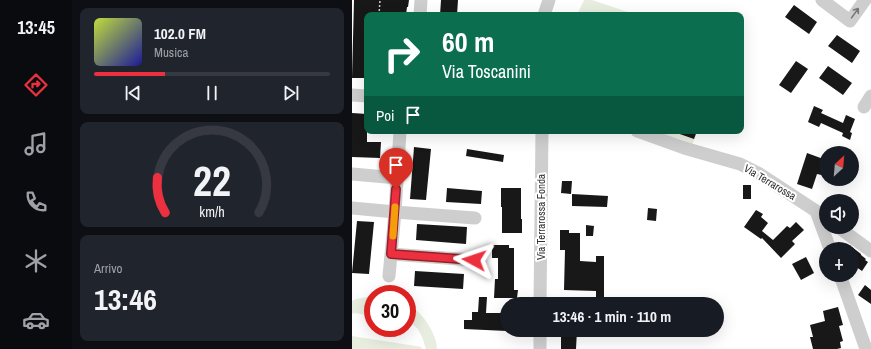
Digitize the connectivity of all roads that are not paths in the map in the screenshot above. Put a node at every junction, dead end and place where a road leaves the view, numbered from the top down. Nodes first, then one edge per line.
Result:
1 (421, 0) edge
2 (542, 0) edge
3 (549, 0) edge
4 (822, 0) edge
5 (865, 0) edge
6 (420, 12) edge
7 (543, 12) edge
8 (544, 12) edge
9 (352, 95) edge
10 (364, 96) edge
11 (871, 96) edge
12 (864, 107) dead end
13 (400, 134) edge
14 (542, 134) edge
15 (645, 134) edge
16 (352, 174) edge
17 (397, 178) junction
18 (352, 211) edge
19 (395, 212) junction
20 (819, 214) edge
21 (475, 218) dead end
22 (848, 234) edge
23 (871, 250) edge
24 (391, 254) junction
25 (474, 260) dead end
26 (389, 276) dead end
27 (842, 282) edge
28 (540, 297) edge
29 (540, 337) edge
30 (540, 349) edge
31 (866, 349) edge

1 - 6 street
2 - 7 street
3 - 8 street
4 -> 5 street
9 - 10 street
11 - 12 street
13 - 17 street
14 - 28 street, Via Terrarossa Fonda
15 - 20 street, Via Terrarossa
16 - 17 street
17 - 19 street
18 - 19 street
19 - 21 street
19 - 24 street
22 - 23 street
24 - 25 street
24 - 26 street
27 - 31 street
29 - 30 street

